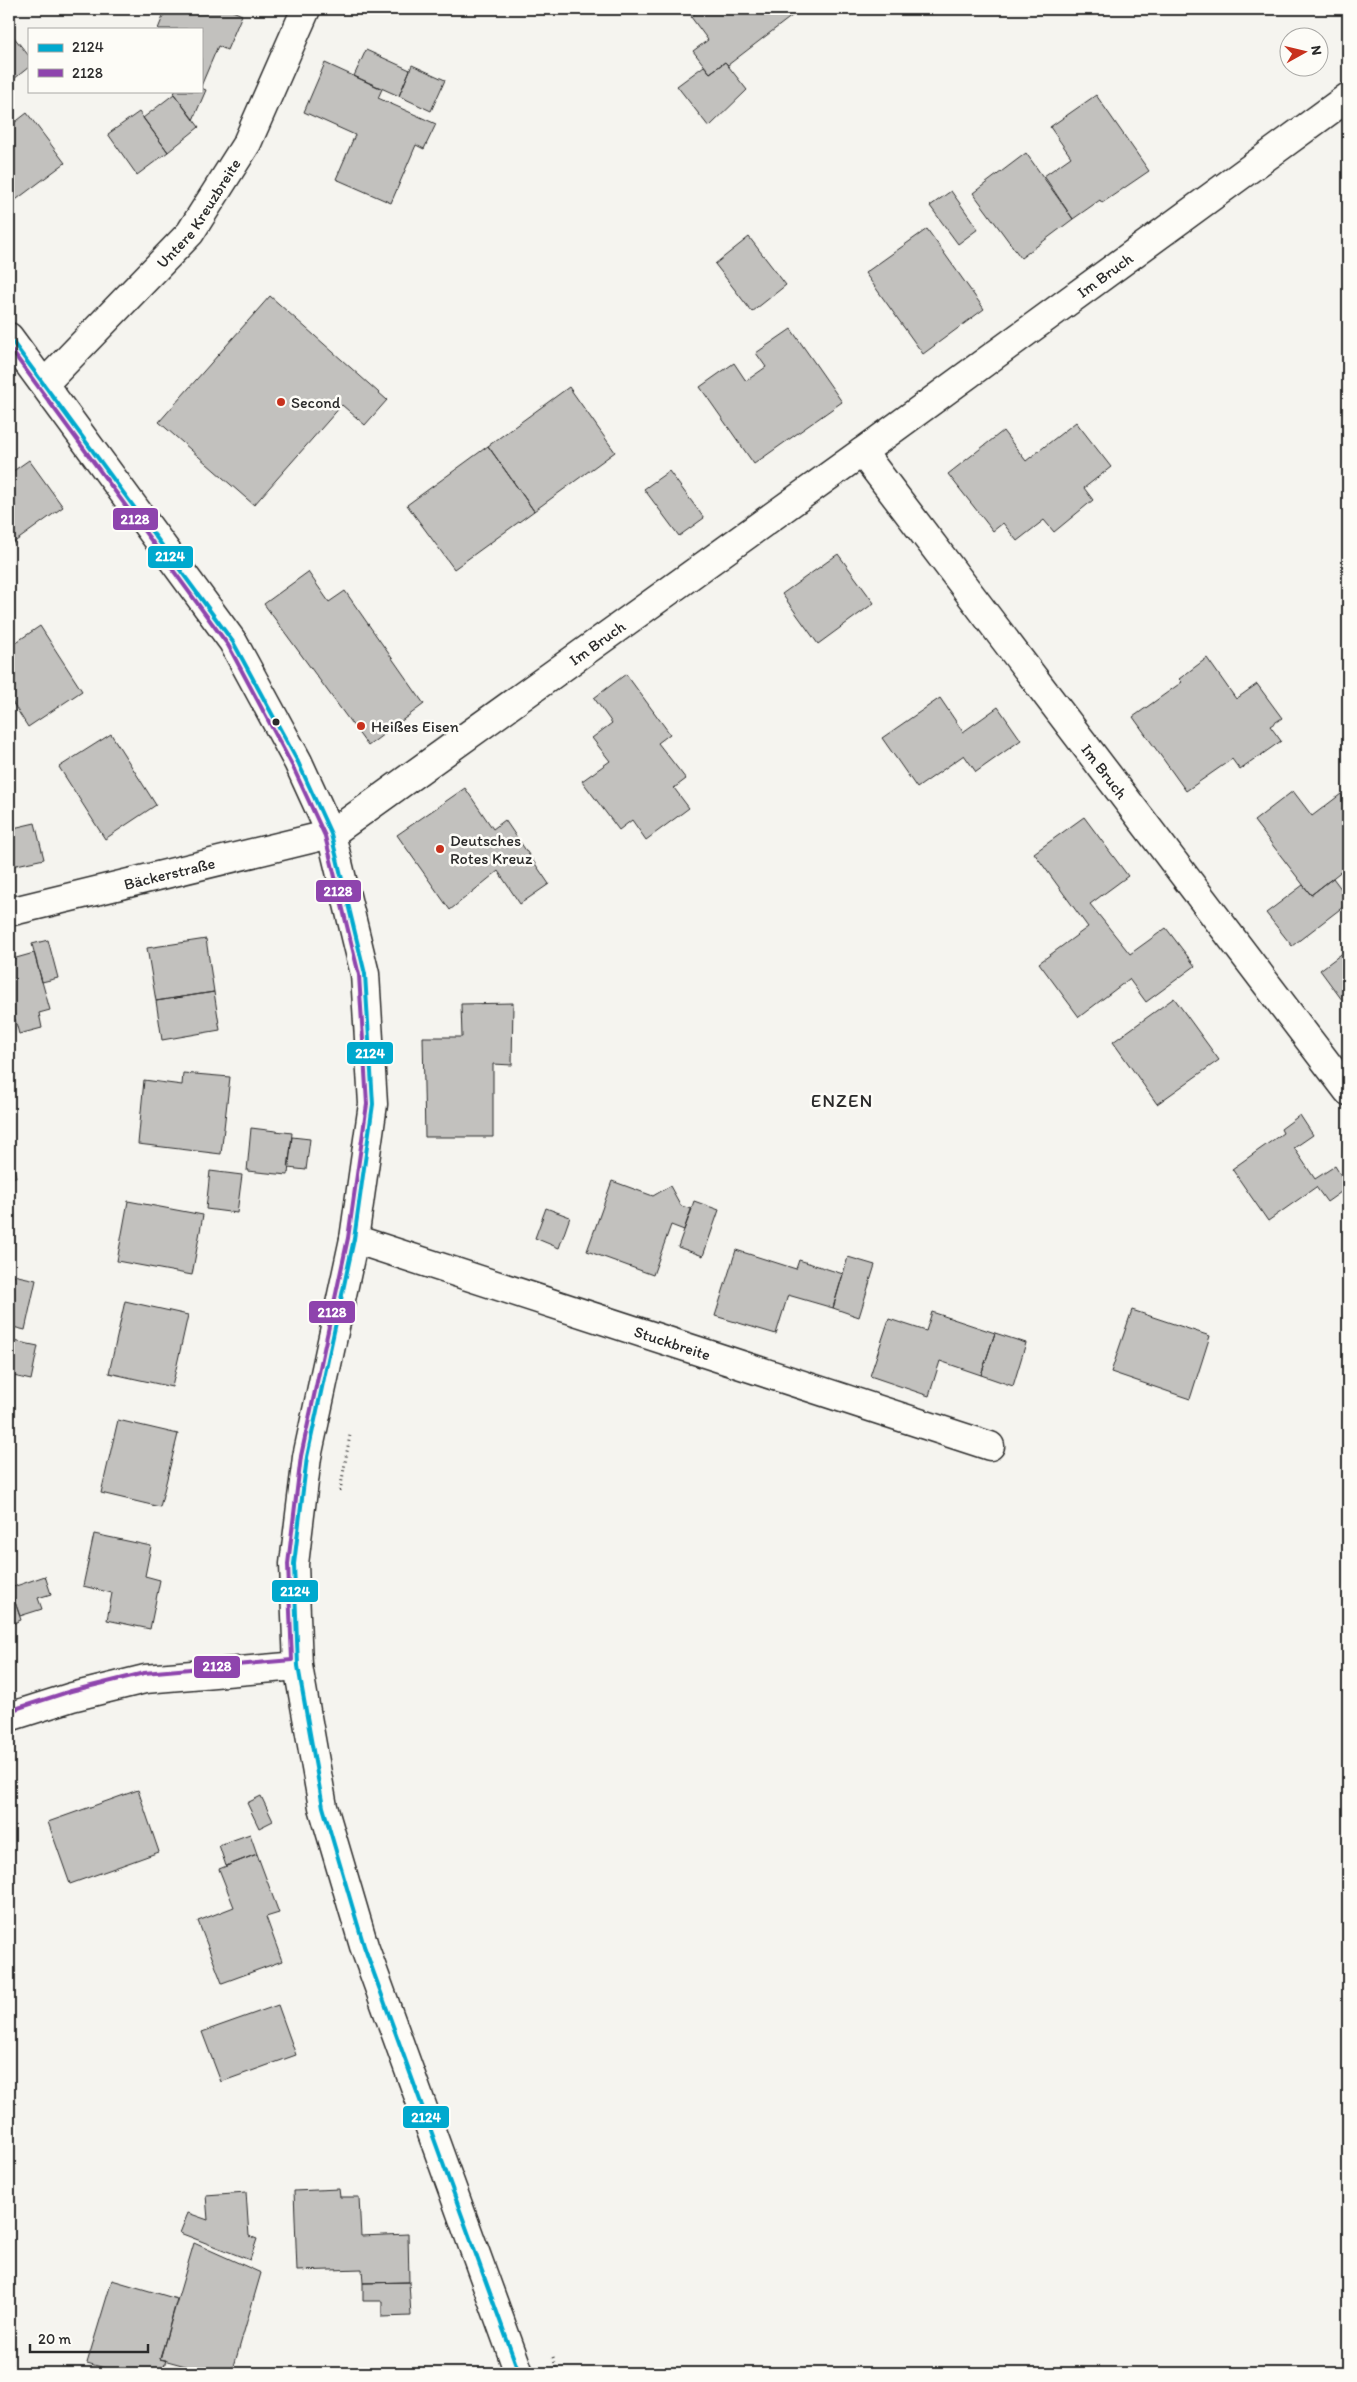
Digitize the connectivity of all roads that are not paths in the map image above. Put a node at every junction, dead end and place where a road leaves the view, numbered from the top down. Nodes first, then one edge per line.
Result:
1 (306, 9) edge
2 (1348, 97) edge
3 (9, 337) edge
4 (44, 384) junction
5 (862, 452) junction
6 (331, 834) junction
7 (9, 912) edge
8 (1348, 1090) edge
9 (354, 1239) junction
10 (990, 1446) dead end
11 (298, 1666) junction
12 (9, 1717) edge
13 (519, 2373) edge

1 - 4 street, Untere Kreuzbreite
2 - 5 street, Im Bruch
3 - 4 street
4 - 6 street
5 - 6 street, Im Bruch
5 - 8 street, Im Bruch
6 - 7 street, Bäckerstraße
6 - 9 street
9 - 10 street, Stuckbreite
9 - 11 street
11 - 12 street
11 - 13 street

